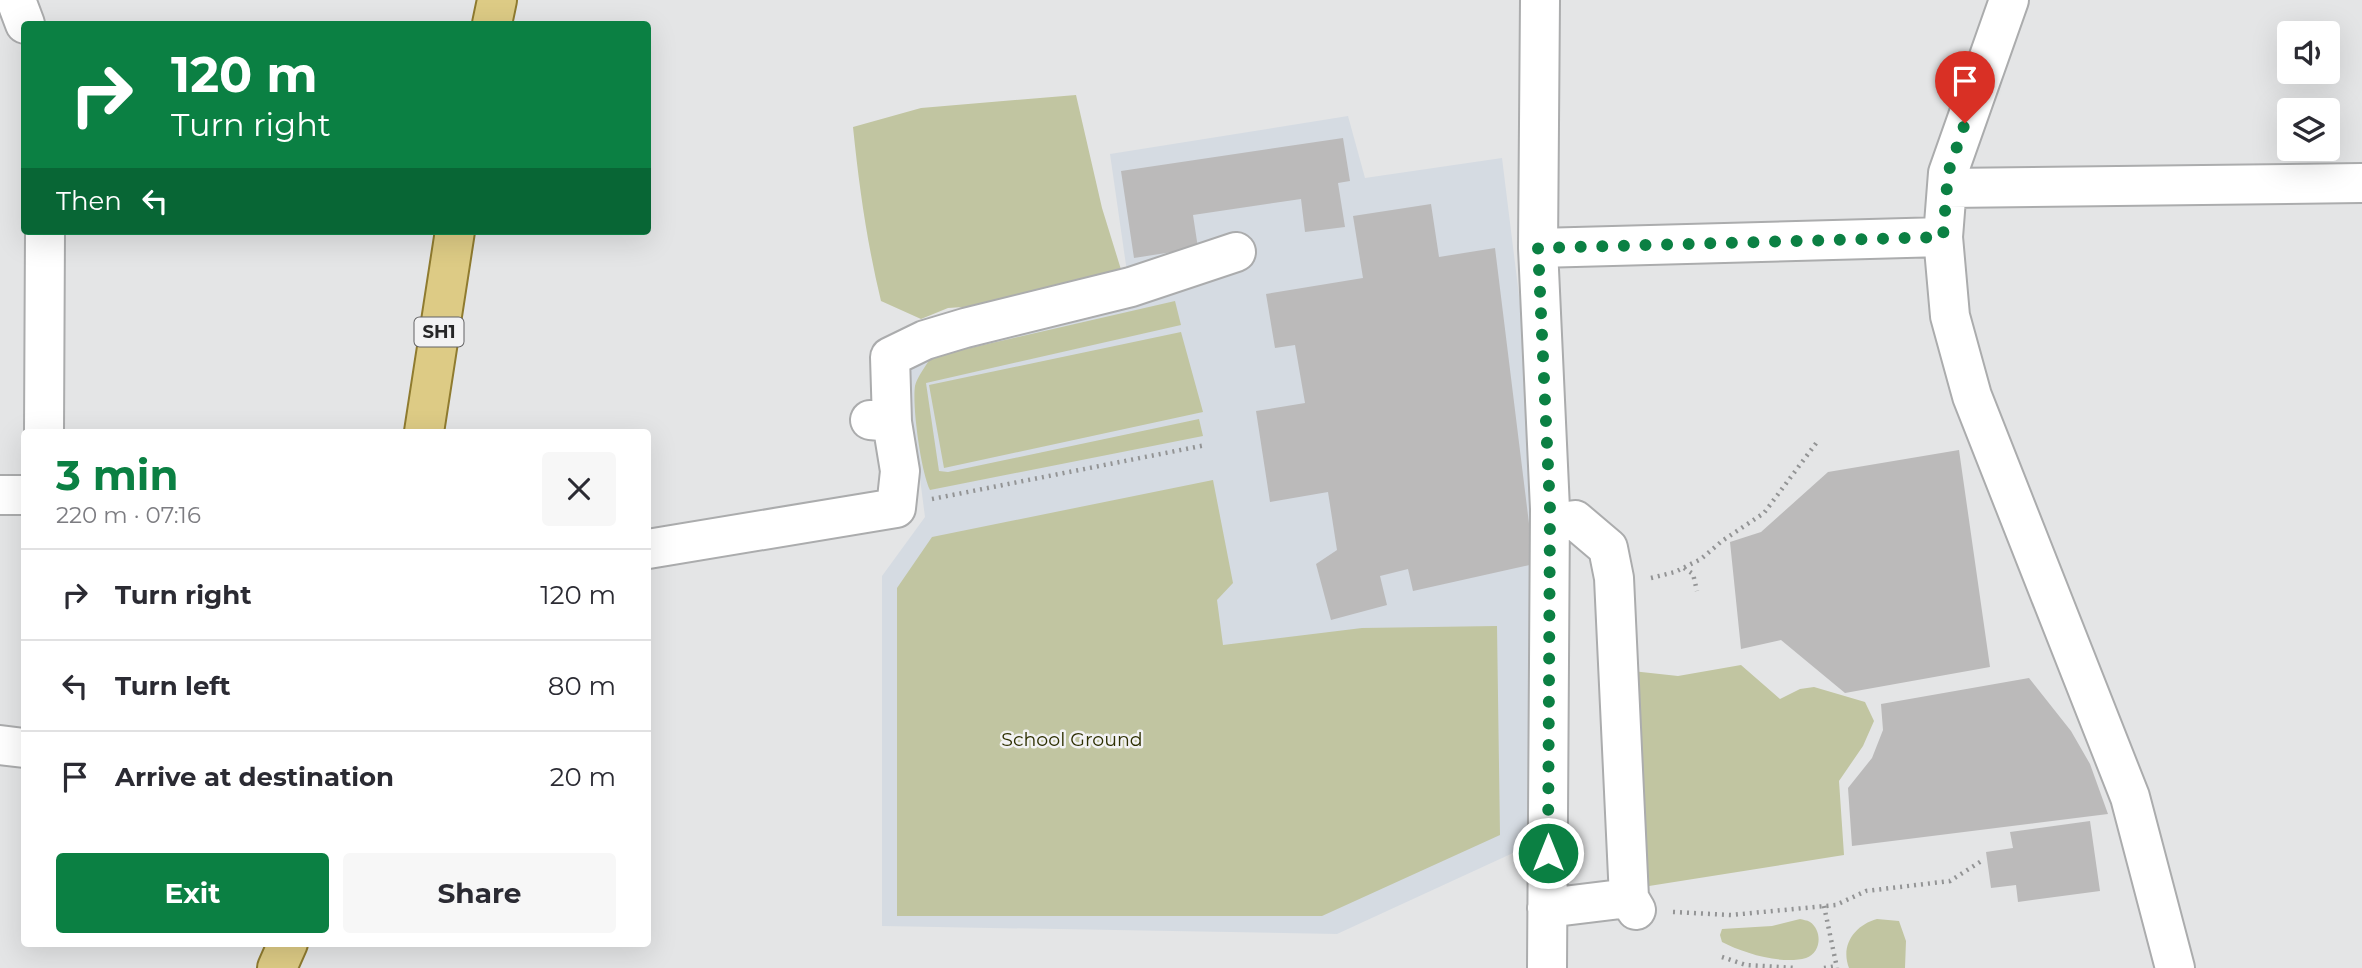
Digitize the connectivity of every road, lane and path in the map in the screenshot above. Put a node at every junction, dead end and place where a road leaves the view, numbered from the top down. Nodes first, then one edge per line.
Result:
1 (16, 0) edge
2 (497, 0) edge
3 (1540, 0) edge
4 (2009, 0) edge
5 (24, 21) edge
6 (493, 21) edge
7 (2362, 183) edge
8 (1947, 188) junction
9 (45, 235) edge
10 (454, 235) edge
11 (1943, 237) junction
12 (1538, 248) junction
13 (1236, 252) dead end
14 (44, 429) edge
15 (424, 429) edge
16 (1817, 442) dead end
17 (1206, 445) dead end
18 (0, 495) edge
19 (21, 495) edge
20 (929, 499) dead end
21 (1550, 523) junction
22 (651, 549) edge
23 (1684, 568) junction
24 (1612, 572) junction
25 (1697, 591) dead end
26 (0, 745) edge
27 (21, 748) edge
28 (1983, 860) dead end
29 (1633, 904) junction
30 (1824, 906) junction
31 (1547, 908) junction
32 (286, 947) edge
33 (1722, 957) dead end
34 (1837, 967) edge
35 (277, 968) edge
36 (1547, 968) edge
37 (1796, 968) edge
38 (1824, 968) edge
39 (2175, 968) edge

1 - 5 street
2 - 6 main road
3 - 12 street
4 - 8 street
7 - 8 street
8 - 11 street
9 - 14 street
10 - 15 main road, SH1
11 - 12 street
11 - 39 street
12 - 21 street
13 - 22 street
16 - 23 path
17 - 20 path
18 - 19 street
21 - 24 street
21 - 31 street
23 - 24 path
23 - 25 path
24 - 29 street
26 - 27 street
28 - 30 path
29 - 30 path
29 - 31 street
30 - 34 path
31 - 36 street
32 - 35 main road
33 - 37 path
34 - 38 path

